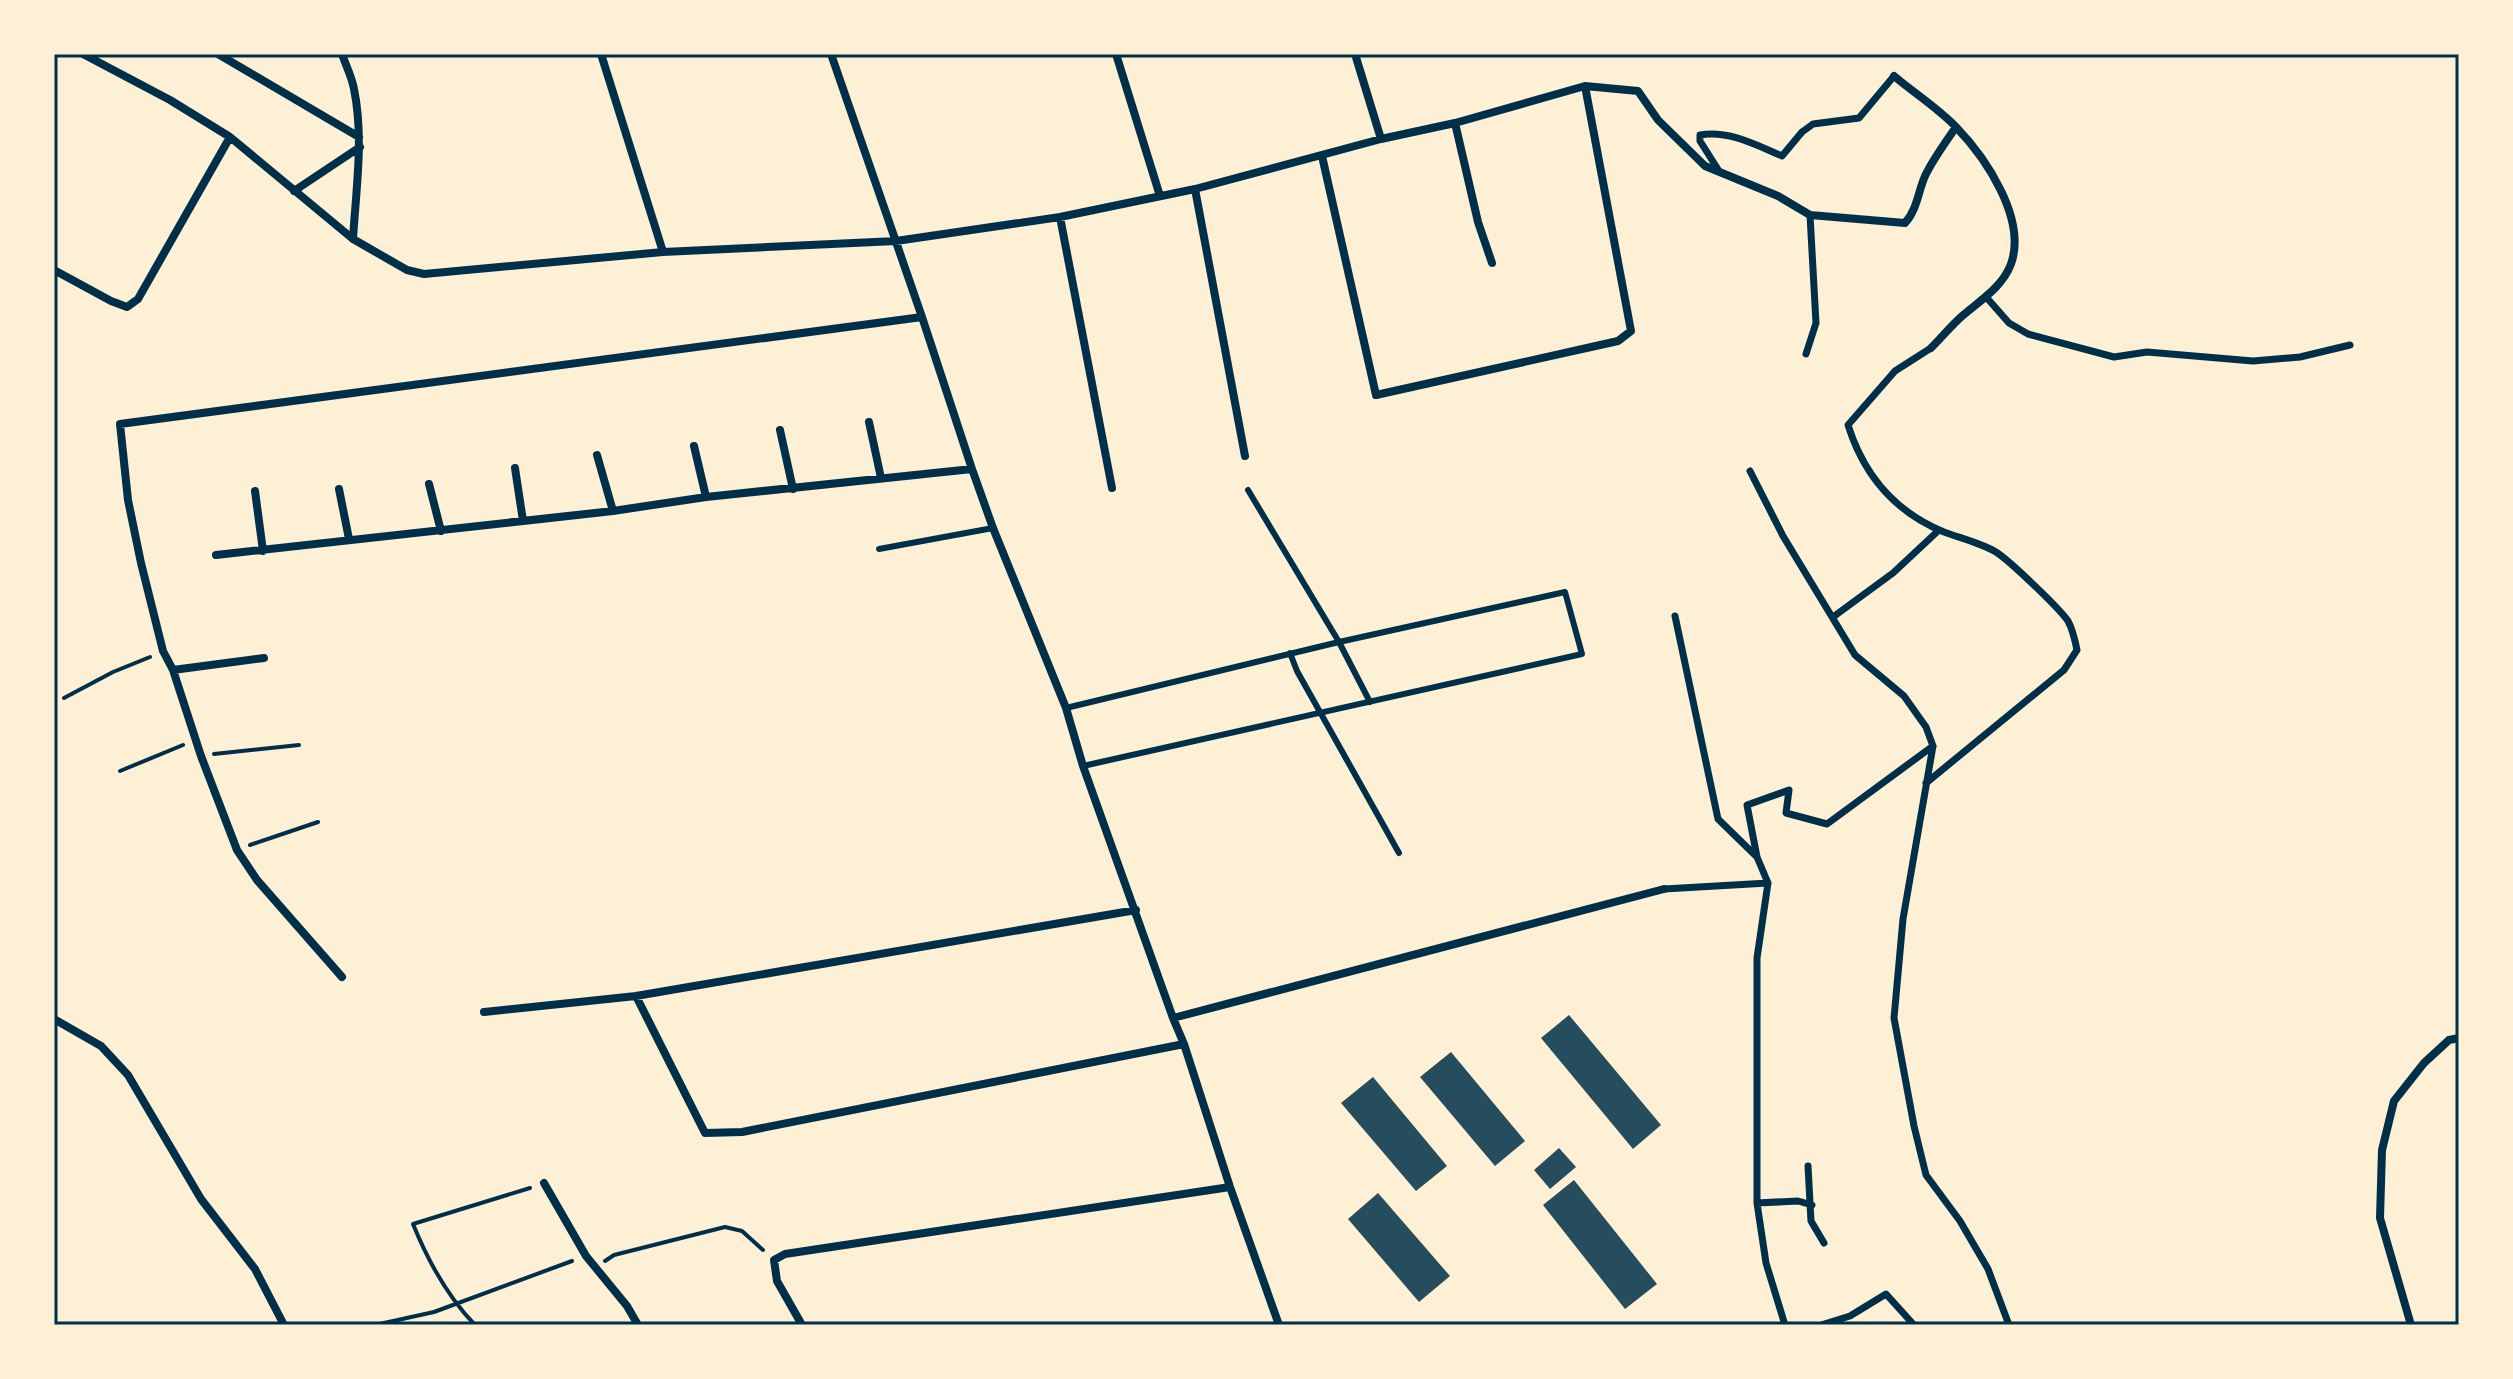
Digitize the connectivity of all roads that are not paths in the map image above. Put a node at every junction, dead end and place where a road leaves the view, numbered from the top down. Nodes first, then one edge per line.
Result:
1 (83, 54) edge
2 (218, 54) edge
3 (342, 54) edge
4 (601, 54) edge
5 (831, 54) edge
6 (1116, 54) edge
7 (1355, 54) edge
8 (1894, 76) joint
9 (1585, 86) junction
10 (1455, 123) junction
11 (1956, 127) junction
12 (230, 137) junction
13 (1381, 139) junction
14 (359, 142) junction
15 (1322, 156) junction
16 (1720, 173) junction
17 (1195, 189) junction
18 (294, 191) junction
19 (1160, 196) junction
20 (1810, 215) junction
21 (1060, 217) junction
22 (353, 239) junction
23 (896, 241) junction
24 (663, 252) junction
25 (1492, 263) dead end
26 (54, 270) edge
27 (1987, 298) junction
28 (922, 317) junction
29 (2350, 345) dead end
30 (1931, 348) joint
31 (1806, 354) dead end
32 (869, 422) dead end
33 (780, 430) dead end
34 (694, 446) dead end
35 (597, 455) dead end
36 (1245, 456) dead end
37 (515, 468) dead end
38 (972, 469) junction
39 (1750, 471) dead end
40 (881, 478) junction
41 (429, 484) dead end
42 (1112, 488) dead end
43 (339, 489) dead end
44 (793, 489) junction
45 (1248, 490) dead end
46 (255, 491) dead end
47 (706, 497) junction
48 (613, 511) junction
49 (523, 521) junction
50 (993, 528) junction
51 (1939, 530) junction
52 (441, 531) junction
53 (349, 539) junction
54 (879, 549) dead end
55 (263, 551) junction
56 (216, 555) dead end
57 (1675, 616) dead end
58 (1833, 617) junction
59 (1339, 642) junction
60 (1290, 653) junction
61 (264, 658) dead end
62 (173, 670) junction
63 (1370, 702) junction
64 (1066, 708) junction
65 (1321, 713) junction
66 (1933, 746) junction
67 (1083, 766) junction
68 (1926, 783) junction
69 (1399, 853) dead end
70 (1757, 857) junction
71 (1768, 883) junction
72 (1664, 889) joint
73 (1136, 910) junction
74 (342, 977) dead end
75 (636, 996) junction
76 (484, 1012) dead end
77 (1173, 1018) junction
78 (54, 1019) edge
79 (2459, 1038) edge
80 (1184, 1044) junction
81 (1808, 1166) dead end
82 (544, 1183) road end
83 (1230, 1187) junction
84 (1757, 1203) junction
85 (1812, 1205) junction
86 (1824, 1243) dead end
87 (284, 1325) edge
88 (638, 1325) edge
89 (802, 1325) edge
90 (1277, 1325) edge
91 (1785, 1325) edge
92 (1821, 1325) edge
93 (1914, 1325) edge
94 (2009, 1325) edge
95 (2411, 1325) edge

1 - 12 street
2 - 14 street
3 - 14 street
4 - 24 street
5 - 23 street
6 - 19 street
7 - 13 street
8 - 11 street
8 - 16 street
9 - 10 street
9 - 15 street
9 - 16 street
10 - 13 street
10 - 25 street
11 - 20 street
11 - 27 street
12 - 18 street
12 - 26 street
13 - 15 street
14 - 18 street
14 - 22 street
15 - 17 street
16 - 20 street
17 - 19 street
17 - 36 street
18 - 22 street
19 - 21 street
20 - 31 street
21 - 23 street
21 - 42 street
22 - 24 street
23 - 24 street
23 - 28 street
27 - 29 street
27 - 30 street
28 - 38 street
28 - 62 street
30 - 51 street
32 - 40 street
33 - 44 street
34 - 47 street
35 - 48 street
37 - 49 street
38 - 40 street
38 - 50 street
39 - 58 street
40 - 44 street
41 - 52 street
43 - 53 street
44 - 47 street
45 - 59 lane
46 - 55 street
47 - 48 street
48 - 49 street
49 - 52 street
50 - 54 lane
50 - 64 street
51 - 58 street
51 - 68 street
52 - 53 street
53 - 55 street
55 - 56 street
57 - 70 street
58 - 66 street
59 - 60 lane
59 - 63 lane
59 - 63 lane
60 - 64 lane
60 - 65 lane
61 - 62 street
62 - 74 street
63 - 65 lane
64 - 67 street
65 - 67 lane
65 - 69 lane
66 - 68 street
66 - 70 street
67 - 73 street
68 - 94 street
70 - 71 street
71 - 72 street
71 - 84 street
72 - 77 street
73 - 75 street
73 - 77 street
75 - 76 street
75 - 80 street
77 - 80 street
78 - 87 street
79 - 95 street
80 - 83 street
81 - 85 street
82 - 88 street
83 - 89 street
83 - 90 street
84 - 85 street
84 - 91 street
85 - 86 street
92 - 93 street

